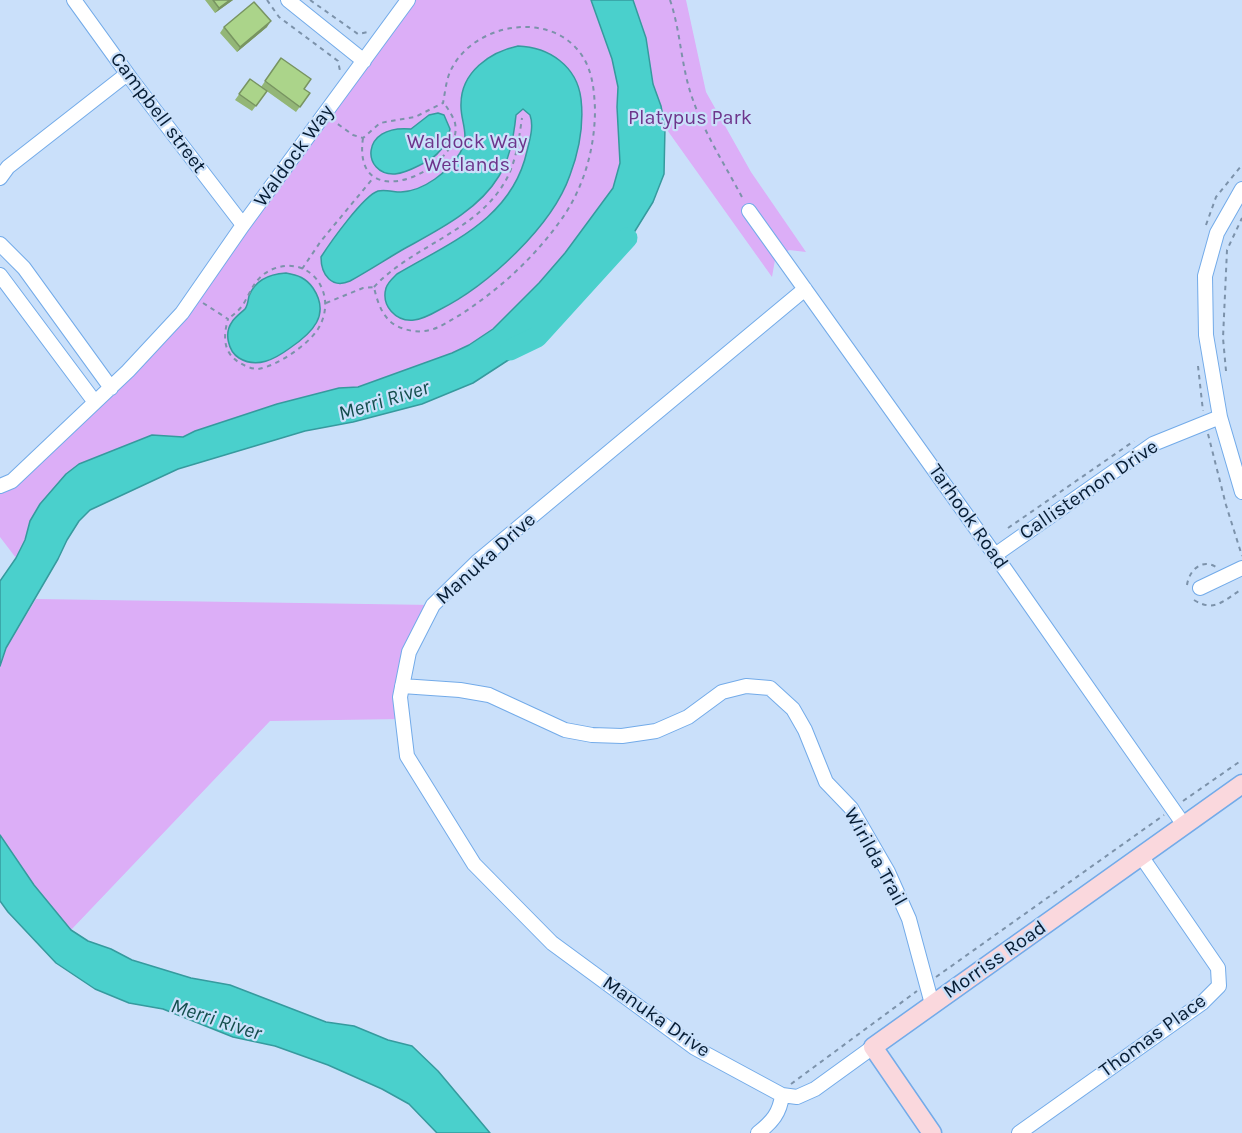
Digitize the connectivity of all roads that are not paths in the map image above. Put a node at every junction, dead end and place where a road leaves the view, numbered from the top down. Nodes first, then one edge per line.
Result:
1 (74, 0) edge
2 (288, 0) edge
3 (408, 0) edge
4 (363, 61) junction
5 (127, 74) junction
6 (0, 178) edge
7 (1242, 189) edge
8 (749, 211) road end
9 (243, 225) junction
10 (0, 244) edge
11 (0, 276) edge
12 (806, 290) junction
13 (111, 388) junction
14 (94, 401) junction
15 (1220, 417) junction
16 (0, 486) edge
17 (1242, 492) edge
18 (995, 555) junction
19 (1242, 568) edge
20 (1200, 588) dead end
21 (402, 686) junction
22 (1242, 783) edge
23 (1184, 825) junction
24 (1141, 856) junction
25 (932, 1004) junction
26 (873, 1047) junction
27 (780, 1094) junction
28 (758, 1133) edge
29 (932, 1133) edge
30 (1019, 1133) edge

1 - 5 street, Campbell street
2 - 4 street
3 - 4 street, Waldock Way
4 - 9 street, Waldock Way
5 - 6 street
5 - 9 street, Campbell street
7 - 15 street
8 - 12 street, Tarhook Road
9 - 13 street, Waldock Way
10 - 13 street
11 - 14 street
12 - 18 street, Tarhook Road
12 - 21 street, Manuka Drive
13 - 14 street, Waldock Way
14 - 16 street, Waldock Way
15 - 17 street
15 - 18 street, Callistemon Drive
18 - 23 street, Tarhook Road
19 - 20 street
21 - 25 street, Wirilda Trail
21 - 27 street, Manuka Drive
22 - 23 street, Morriss Road
23 - 24 street, Morriss Road
24 - 25 street, Morriss Road
24 - 30 street, Thomas Place
25 - 26 street, Morriss Road
26 - 27 street, Morriss Road
26 - 29 street
27 - 28 street

